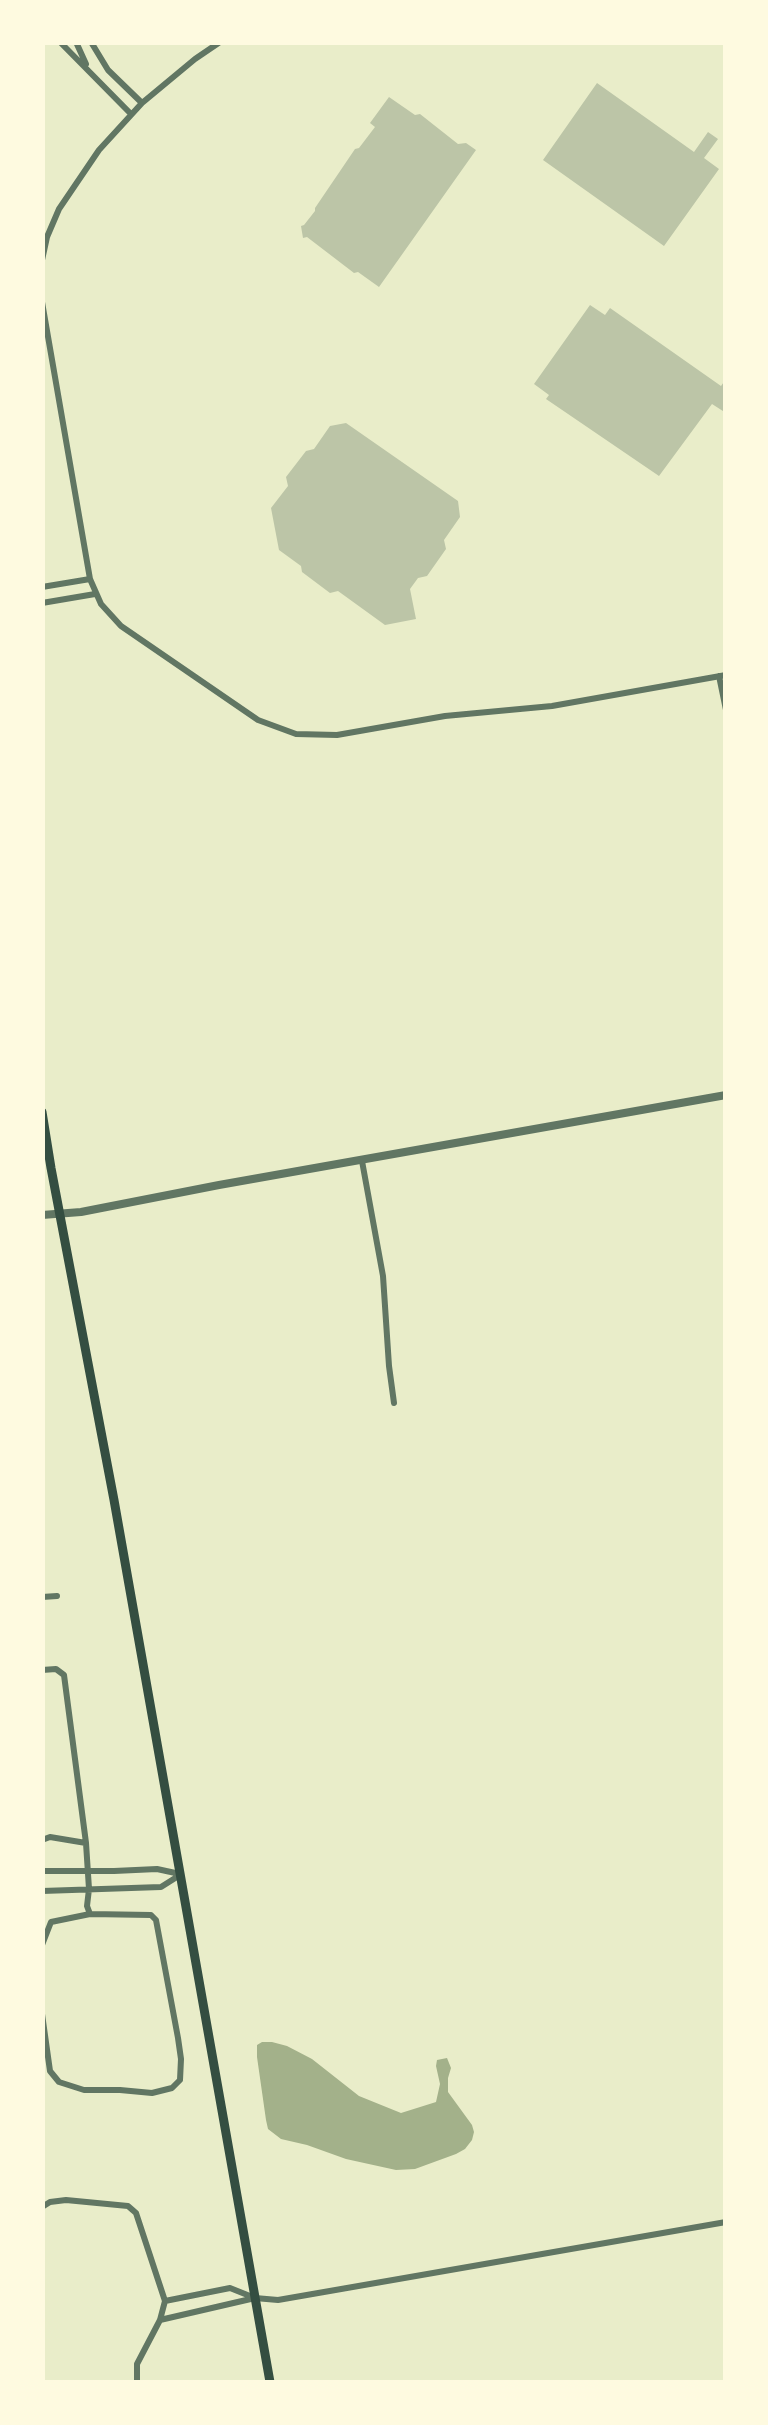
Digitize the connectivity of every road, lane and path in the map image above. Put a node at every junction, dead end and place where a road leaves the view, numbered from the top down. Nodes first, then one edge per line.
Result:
1 (60, 42) edge
2 (76, 42) edge
3 (91, 42) edge
4 (220, 42) edge
5 (97, 81) junction
6 (142, 103) junction
7 (132, 114) junction
8 (42, 260) edge
9 (42, 302) edge
10 (90, 579) junction
11 (42, 587) edge
12 (96, 594) junction
13 (42, 603) edge
14 (722, 675) edge
15 (726, 710) edge
16 (726, 1095) edge
17 (42, 1112) edge
18 (362, 1161) junction
19 (60, 1214) junction
20 (42, 1215) edge
21 (394, 1402) dead end
22 (57, 1596) dead end
23 (42, 1597) edge
24 (42, 1670) edge
25 (42, 1840) edge
26 (86, 1843) junction
27 (42, 1871) edge
28 (86, 1871) junction
29 (181, 1874) junction
30 (89, 1889) junction
31 (42, 1891) edge
32 (90, 1914) junction
33 (46, 1924) edge
34 (42, 1944) edge
35 (42, 2014) edge
36 (45, 2060) edge
37 (42, 2207) edge
38 (726, 2222) edge
39 (255, 2298) junction
40 (165, 2301) junction
41 (160, 2320) junction
42 (136, 2382) edge
43 (270, 2382) edge

1 - 5 street
2 - 5 street
3 - 6 street
4 - 6 street
5 - 7 street
6 - 7 street
7 - 8 street
9 - 10 street
10 - 11 street
10 - 12 street
12 - 13 street
12 - 14 street
14 - 15 street
16 - 18 street
17 - 19 main road
18 - 19 street
18 - 21 street
19 - 20 street
19 - 29 main road
22 - 23 street
24 - 26 street
25 - 26 street
26 - 28 street
27 - 28 street
28 - 29 street
28 - 30 street
29 - 30 street
29 - 39 main road
30 - 31 street
30 - 32 street
32 - 33 street
32 - 36 street
33 - 34 street
35 - 36 street
37 - 40 street
38 - 39 street
39 - 40 street
39 - 41 street
39 - 43 main road
40 - 41 street
41 - 42 street

